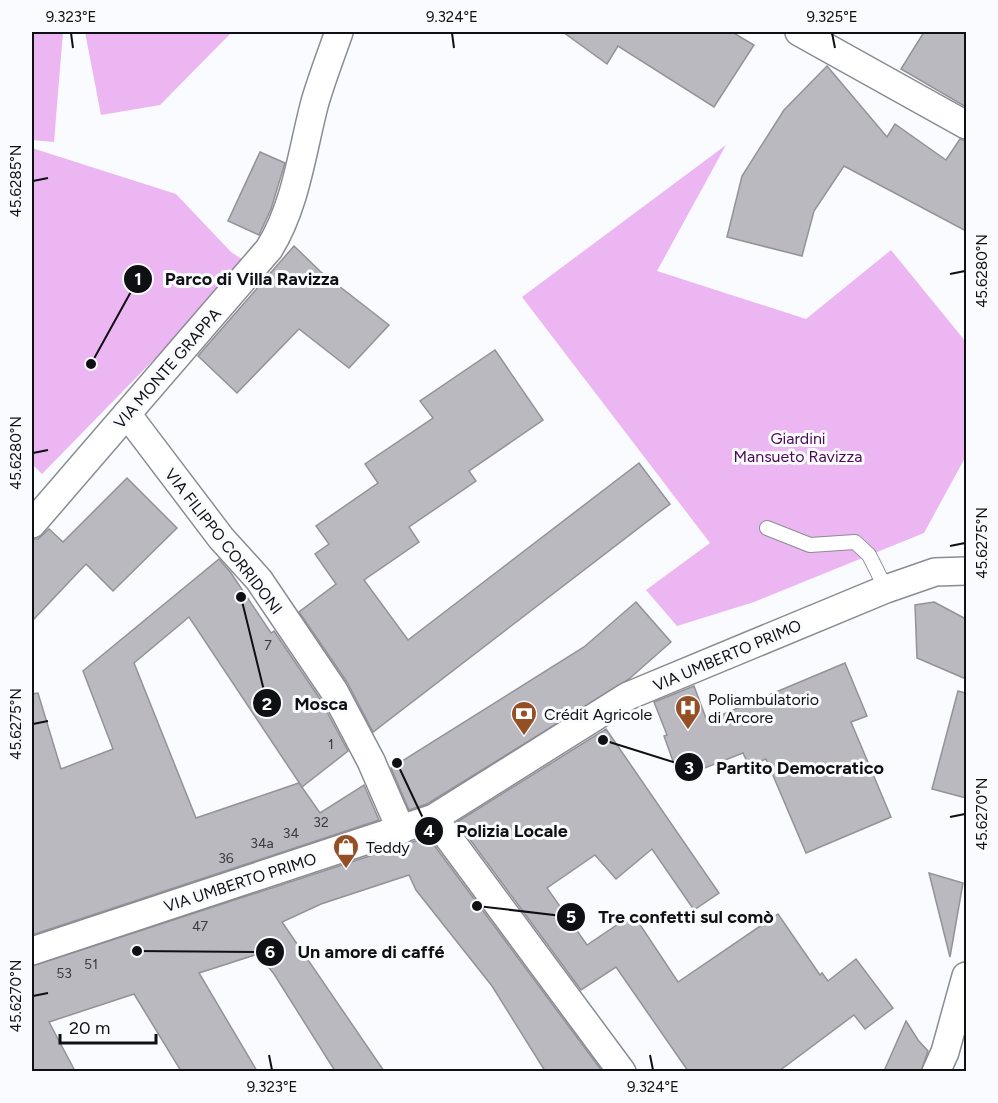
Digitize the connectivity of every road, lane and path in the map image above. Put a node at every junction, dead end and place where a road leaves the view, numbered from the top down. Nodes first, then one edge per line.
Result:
1 (339, 32) edge
2 (799, 32) edge
3 (966, 125) edge
4 (127, 414) junction
5 (32, 524) edge
6 (767, 528) dead end
7 (966, 571) edge
8 (886, 589) junction
9 (435, 818) junction
10 (401, 830) junction
11 (32, 951) edge
12 (966, 976) edge
13 (622, 1071) edge
14 (936, 1071) edge

1 - 4 street, VIA MONTE GRAPPA
2 - 3 street
4 - 5 street, VIA MONTE GRAPPA
4 - 10 street, VIA FILIPPO CORRIDONI
6 - 8 lane
7 - 8 street, VIA UMBERTO PRIMO
8 - 9 street, VIA UMBERTO PRIMO
9 - 10 street, VIA UMBERTO PRIMO
9 - 13 street
10 - 11 street, VIA UMBERTO PRIMO
12 - 14 street

